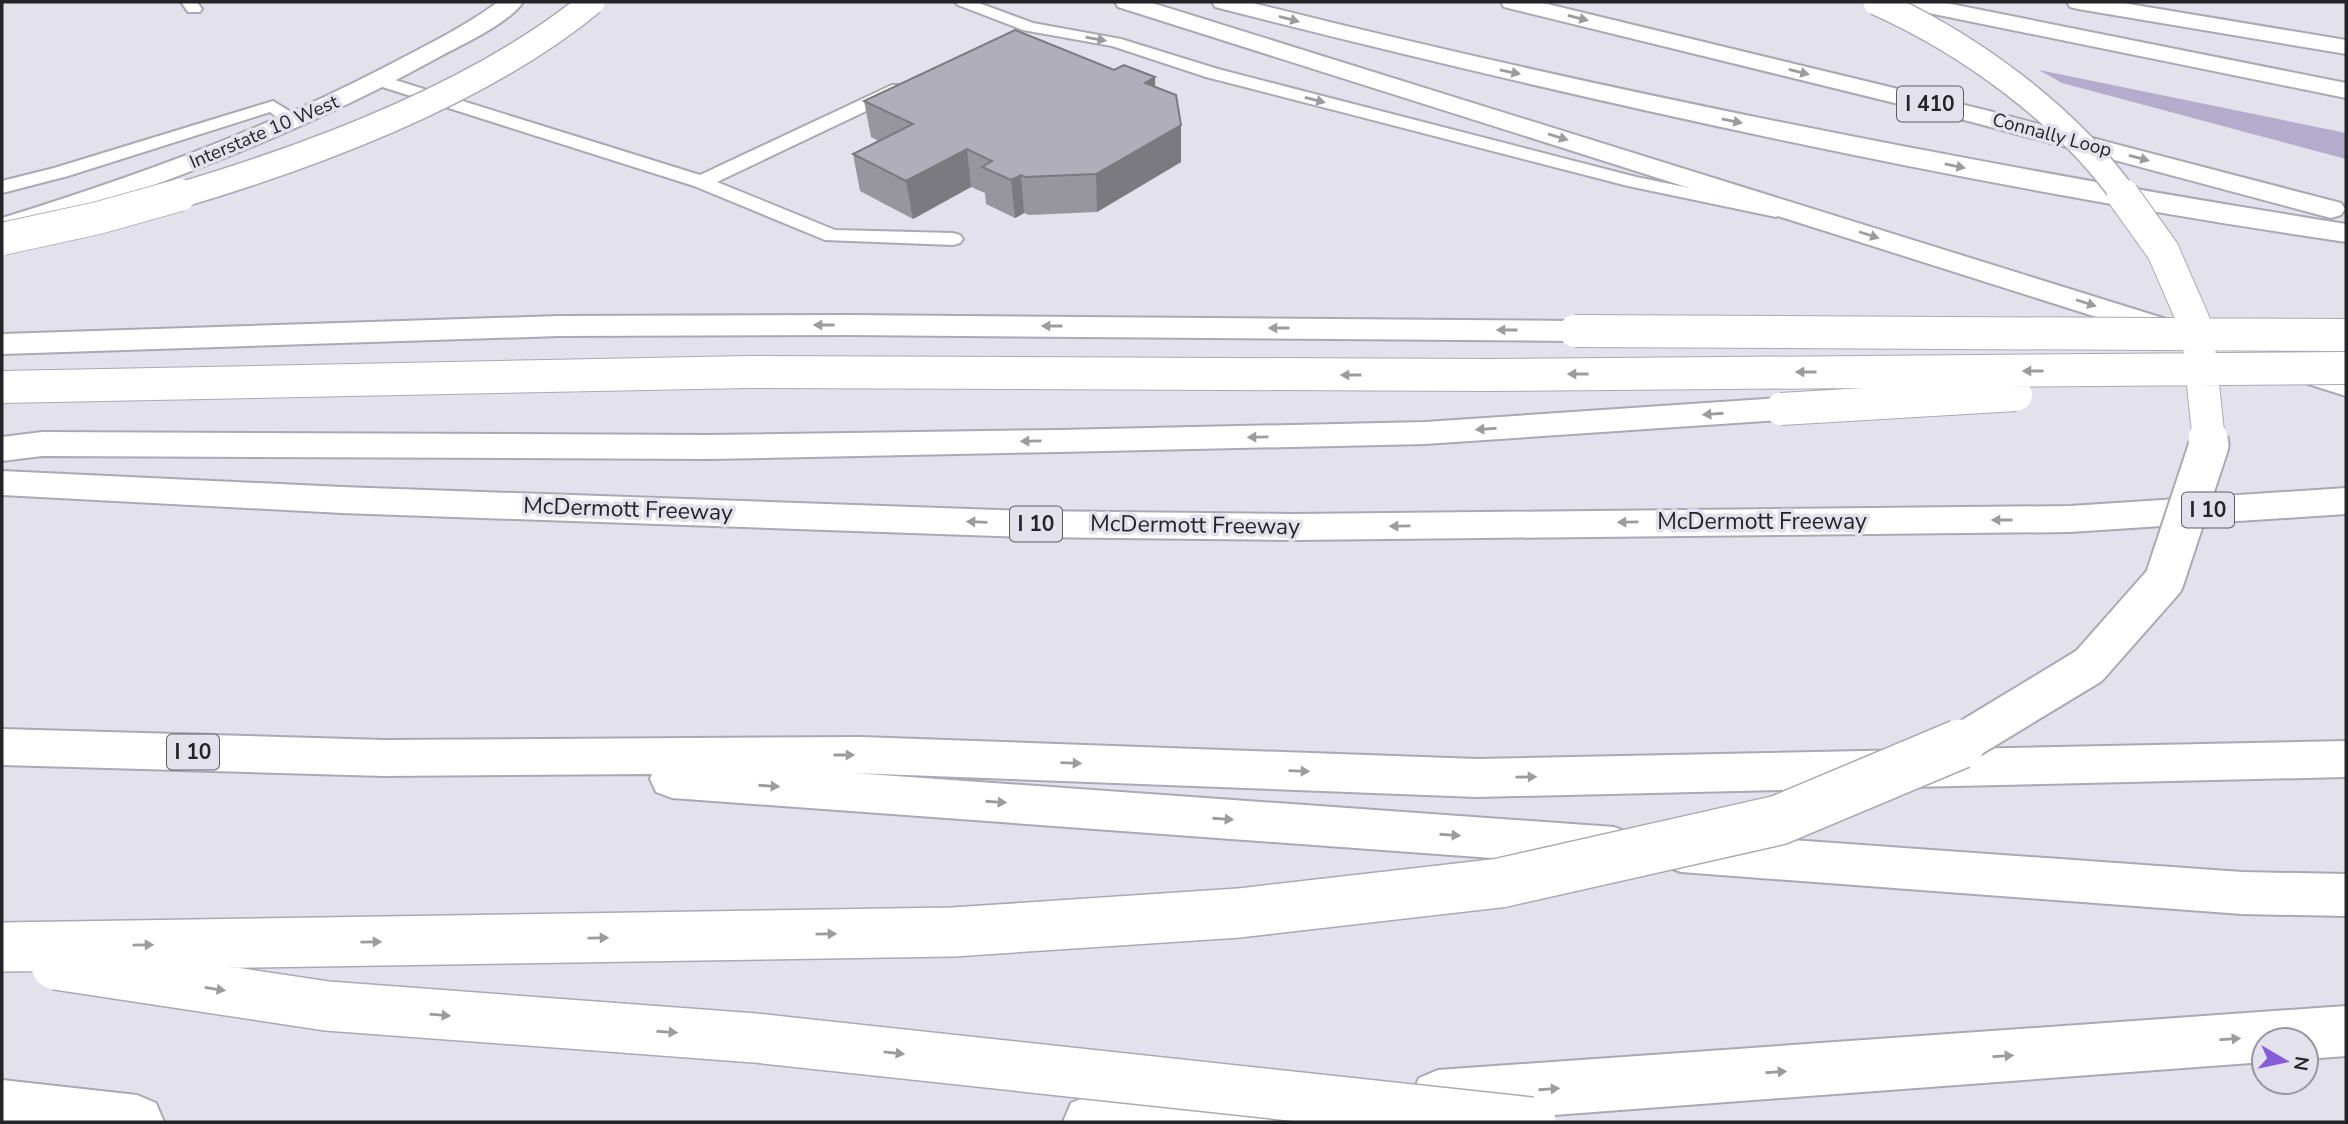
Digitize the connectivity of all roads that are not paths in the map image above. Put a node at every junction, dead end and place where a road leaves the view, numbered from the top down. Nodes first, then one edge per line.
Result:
1 (512, 2) edge
2 (592, 2) edge
3 (963, 2) edge
4 (1126, 2) edge
5 (1166, 2) edge
6 (1223, 2) edge
7 (1512, 2) edge
8 (1876, 2) edge
9 (1909, 2) edge
10 (2078, 2) edge
11 (1029, 27) junction
12 (1004, 39) edge
13 (2346, 47) edge
14 (379, 80) junction
15 (916, 81) edge
16 (2346, 91) edge
17 (1423, 95) junction
18 (293, 121) junction
19 (702, 182) junction
20 (2, 187) edge
21 (2346, 213) edge
22 (1832, 223) junction
23 (2, 228) edge
24 (2346, 233) edge
25 (2, 239) edge
26 (953, 239) dead end
27 (2346, 335) edge
28 (2, 345) edge
29 (2346, 368) edge
30 (2346, 375) edge
31 (2346, 386) edge
32 (2, 387) edge
33 (2, 449) edge
34 (2, 483) edge
35 (2346, 500) edge
36 (2, 747) edge
37 (384, 758) junction
38 (2346, 759) edge
39 (2346, 895) edge
40 (2, 947) edge
41 (2, 957) edge
42 (2346, 1031) edge
43 (2, 1107) edge
44 (136, 1122) edge
45 (1090, 1122) edge
46 (1531, 1122) edge

1 - 14 main road, Interstate 10 West
2 - 25 main road, bridge
3 - 11 lane
4 - 17 main road
5 - 17 main road
6 -> 24 main road
7 -> 21 main road, Connally Loop / I 410
40 -> 8 main road, bridge
9 - 16 main road
10 - 13 main road
11 - 12 lane
11 -> 22 lane
14 - 18 main road, Interstate 10 West
14 - 19 lane
15 - 19 lane
17 -> 22 main road
18 - 20 lane
18 - 23 main road, Interstate 10 West
19 - 26 lane
22 -> 31 main road
27 -> 28 main road, bridge
29 -> 32 main road, bridge
30 -> 33 main road, bridge
35 -> 34 main road, McDermott Freeway / I 10
36 - 37 main road, I 10
37 -> 38 main road, I 10
37 -> 39 main road
41 -> 46 main road, bridge
45 -> 42 main road
43 - 44 main road

